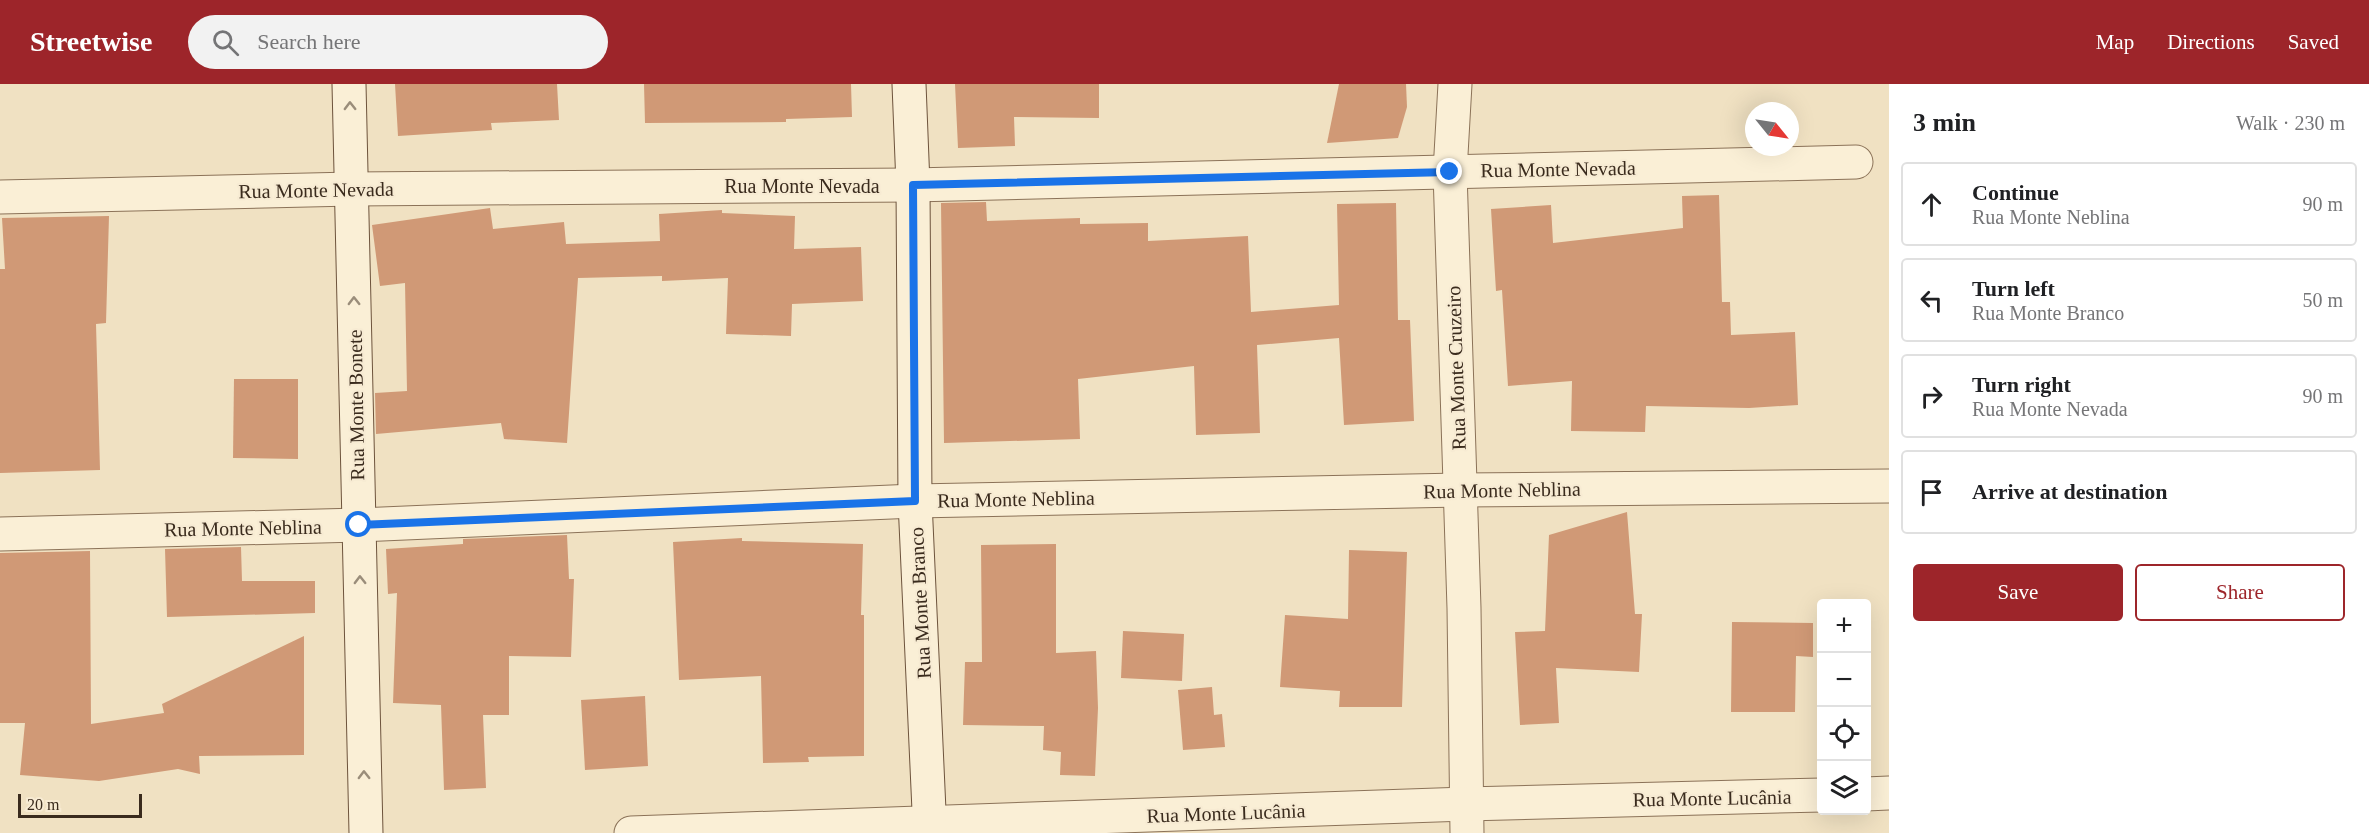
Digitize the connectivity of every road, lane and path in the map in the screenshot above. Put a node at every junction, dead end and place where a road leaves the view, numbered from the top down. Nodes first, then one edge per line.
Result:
1 (350, 84) edge
2 (909, 84) edge
3 (1455, 84) edge
4 (1856, 162) dead end
5 (1450, 172) junction
6 (913, 185) junction
7 (352, 189) junction
8 (0, 197) edge
9 (1889, 486) edge
10 (1460, 490) junction
11 (915, 501) junction
12 (359, 525) junction
13 (0, 534) edge
14 (1889, 793) edge
15 (1871, 794) edge
16 (1817, 795) edge
17 (1466, 818) edge
18 (930, 828) edge
19 (366, 833) edge
20 (631, 833) edge

7 -> 1 street, Rua Monte Bonete
2 - 6 street, Rua Monte Branco
3 - 5 street, Rua Monte Cruzeiro
4 - 5 street, Rua Monte Nevada
5 - 6 street, Rua Monte Nevada
5 - 10 street, Rua Monte Cruzeiro
6 - 7 street, Rua Monte Nevada
6 - 11 street, Rua Monte Branco
7 - 8 street, Rua Monte Nevada
12 -> 7 street, Rua Monte Bonete
9 - 10 street, Rua Monte Neblina
10 - 11 street, Rua Monte Neblina
10 - 17 street, Rua Monte Cruzeiro
11 - 12 street, Rua Monte Neblina
11 - 18 street, Rua Monte Branco
12 - 13 street, Rua Monte Neblina
19 -> 12 street, Rua Monte Bonete
14 - 15 street
16 - 17 street, Rua Monte Lucânia
17 - 18 street, Rua Monte Lucânia
18 - 20 street, Rua Monte Lucânia

